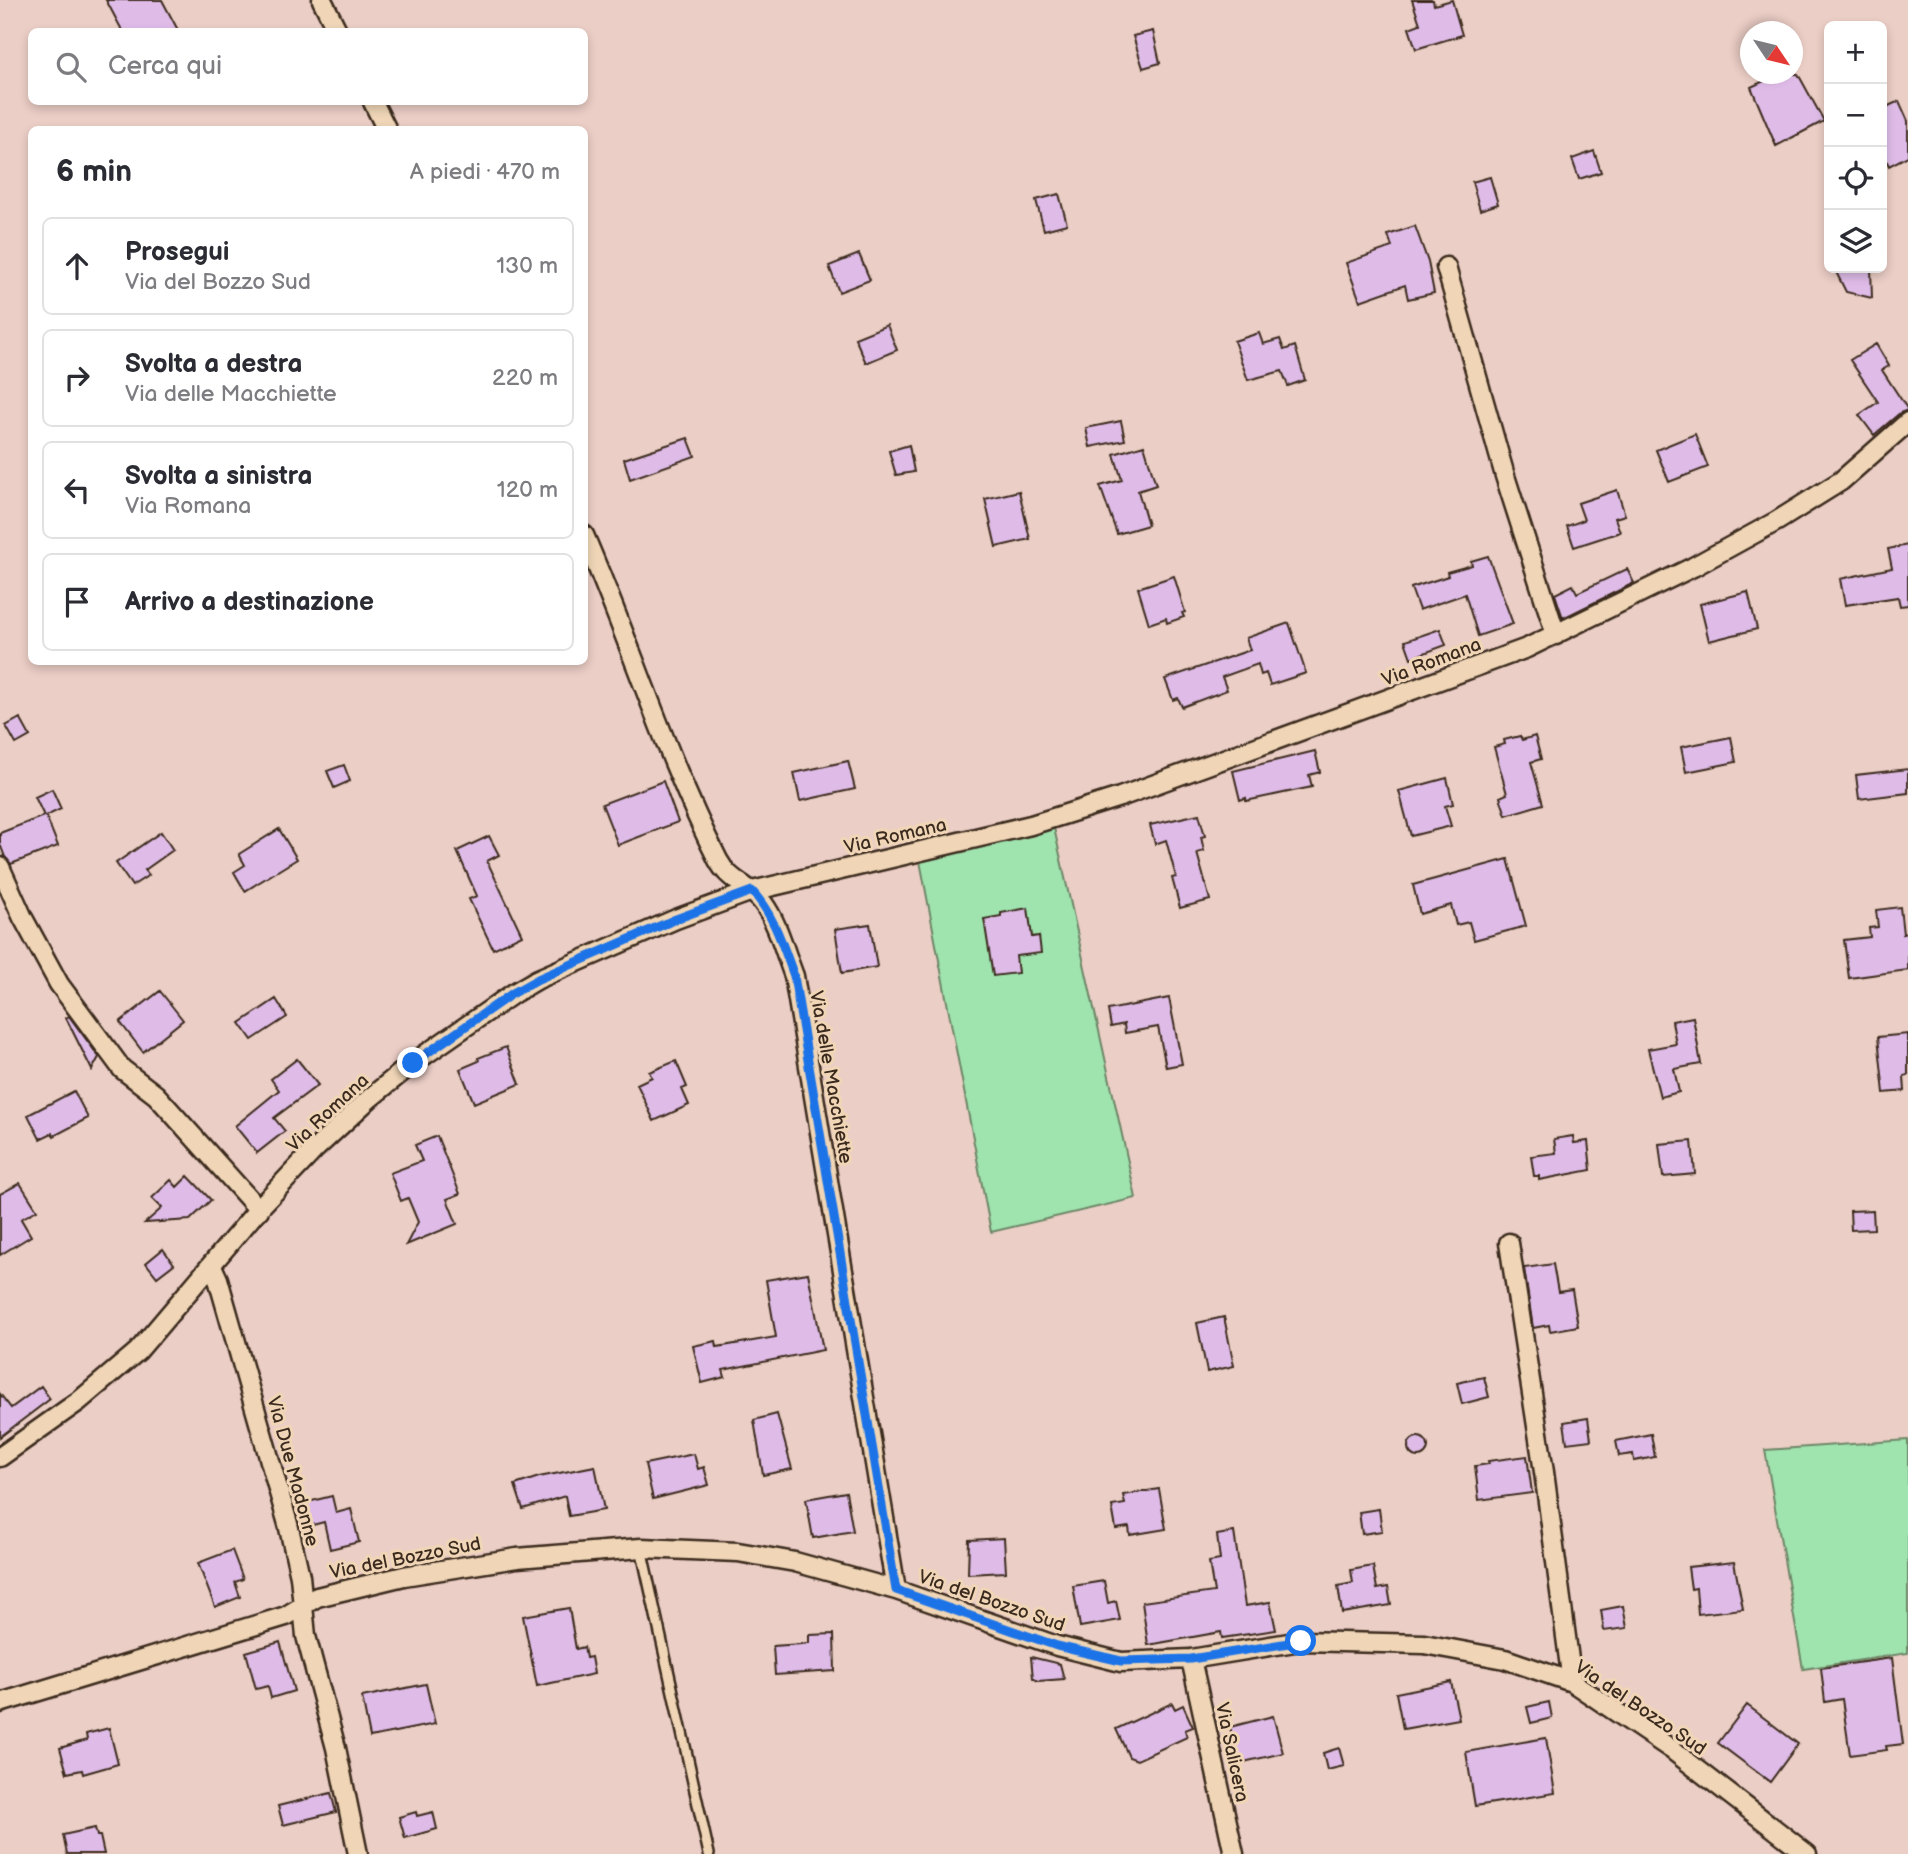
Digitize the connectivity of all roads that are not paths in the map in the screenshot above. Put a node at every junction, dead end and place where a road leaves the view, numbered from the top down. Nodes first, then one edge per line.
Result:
1 (322, 0) edge
2 (336, 28) edge
3 (374, 105) edge
4 (385, 126) edge
5 (1446, 267) dead end
6 (1908, 422) edge
7 (588, 545) edge
8 (1556, 635) junction
9 (0, 867) edge
10 (752, 891) junction
11 (259, 1210) junction
12 (1509, 1243) dead end
13 (212, 1266) junction
14 (0, 1457) edge
15 (641, 1548) junction
16 (896, 1590) junction
17 (304, 1603) junction
18 (1191, 1659) junction
19 (1572, 1682) junction
20 (0, 1703) edge
21 (358, 1854) edge
22 (709, 1854) edge
23 (1234, 1854) edge
24 (1807, 1854) edge

1 - 2 street
3 - 4 street
5 - 8 street
6 - 8 street, Via Romana
7 - 10 street, Via delle Macchiette
8 - 10 street, Via Romana
9 - 11 street
10 - 11 street, Via Romana
10 - 16 street, Via delle Macchiette
11 - 13 street, Via Romana
12 - 19 street
13 - 14 street, Via Romana
13 - 17 street, Via Due Madonne
15 - 16 street, Via del Bozzo Sud
15 - 17 street, Via del Bozzo Sud
15 - 22 lane
16 - 18 street, Via del Bozzo Sud
17 - 20 street, Via del Bozzo Sud
17 - 21 street, Via Due Madonne
18 - 19 street, Via del Bozzo Sud
18 - 23 street, Via Salicera
19 - 24 street, Via del Bozzo Sud

